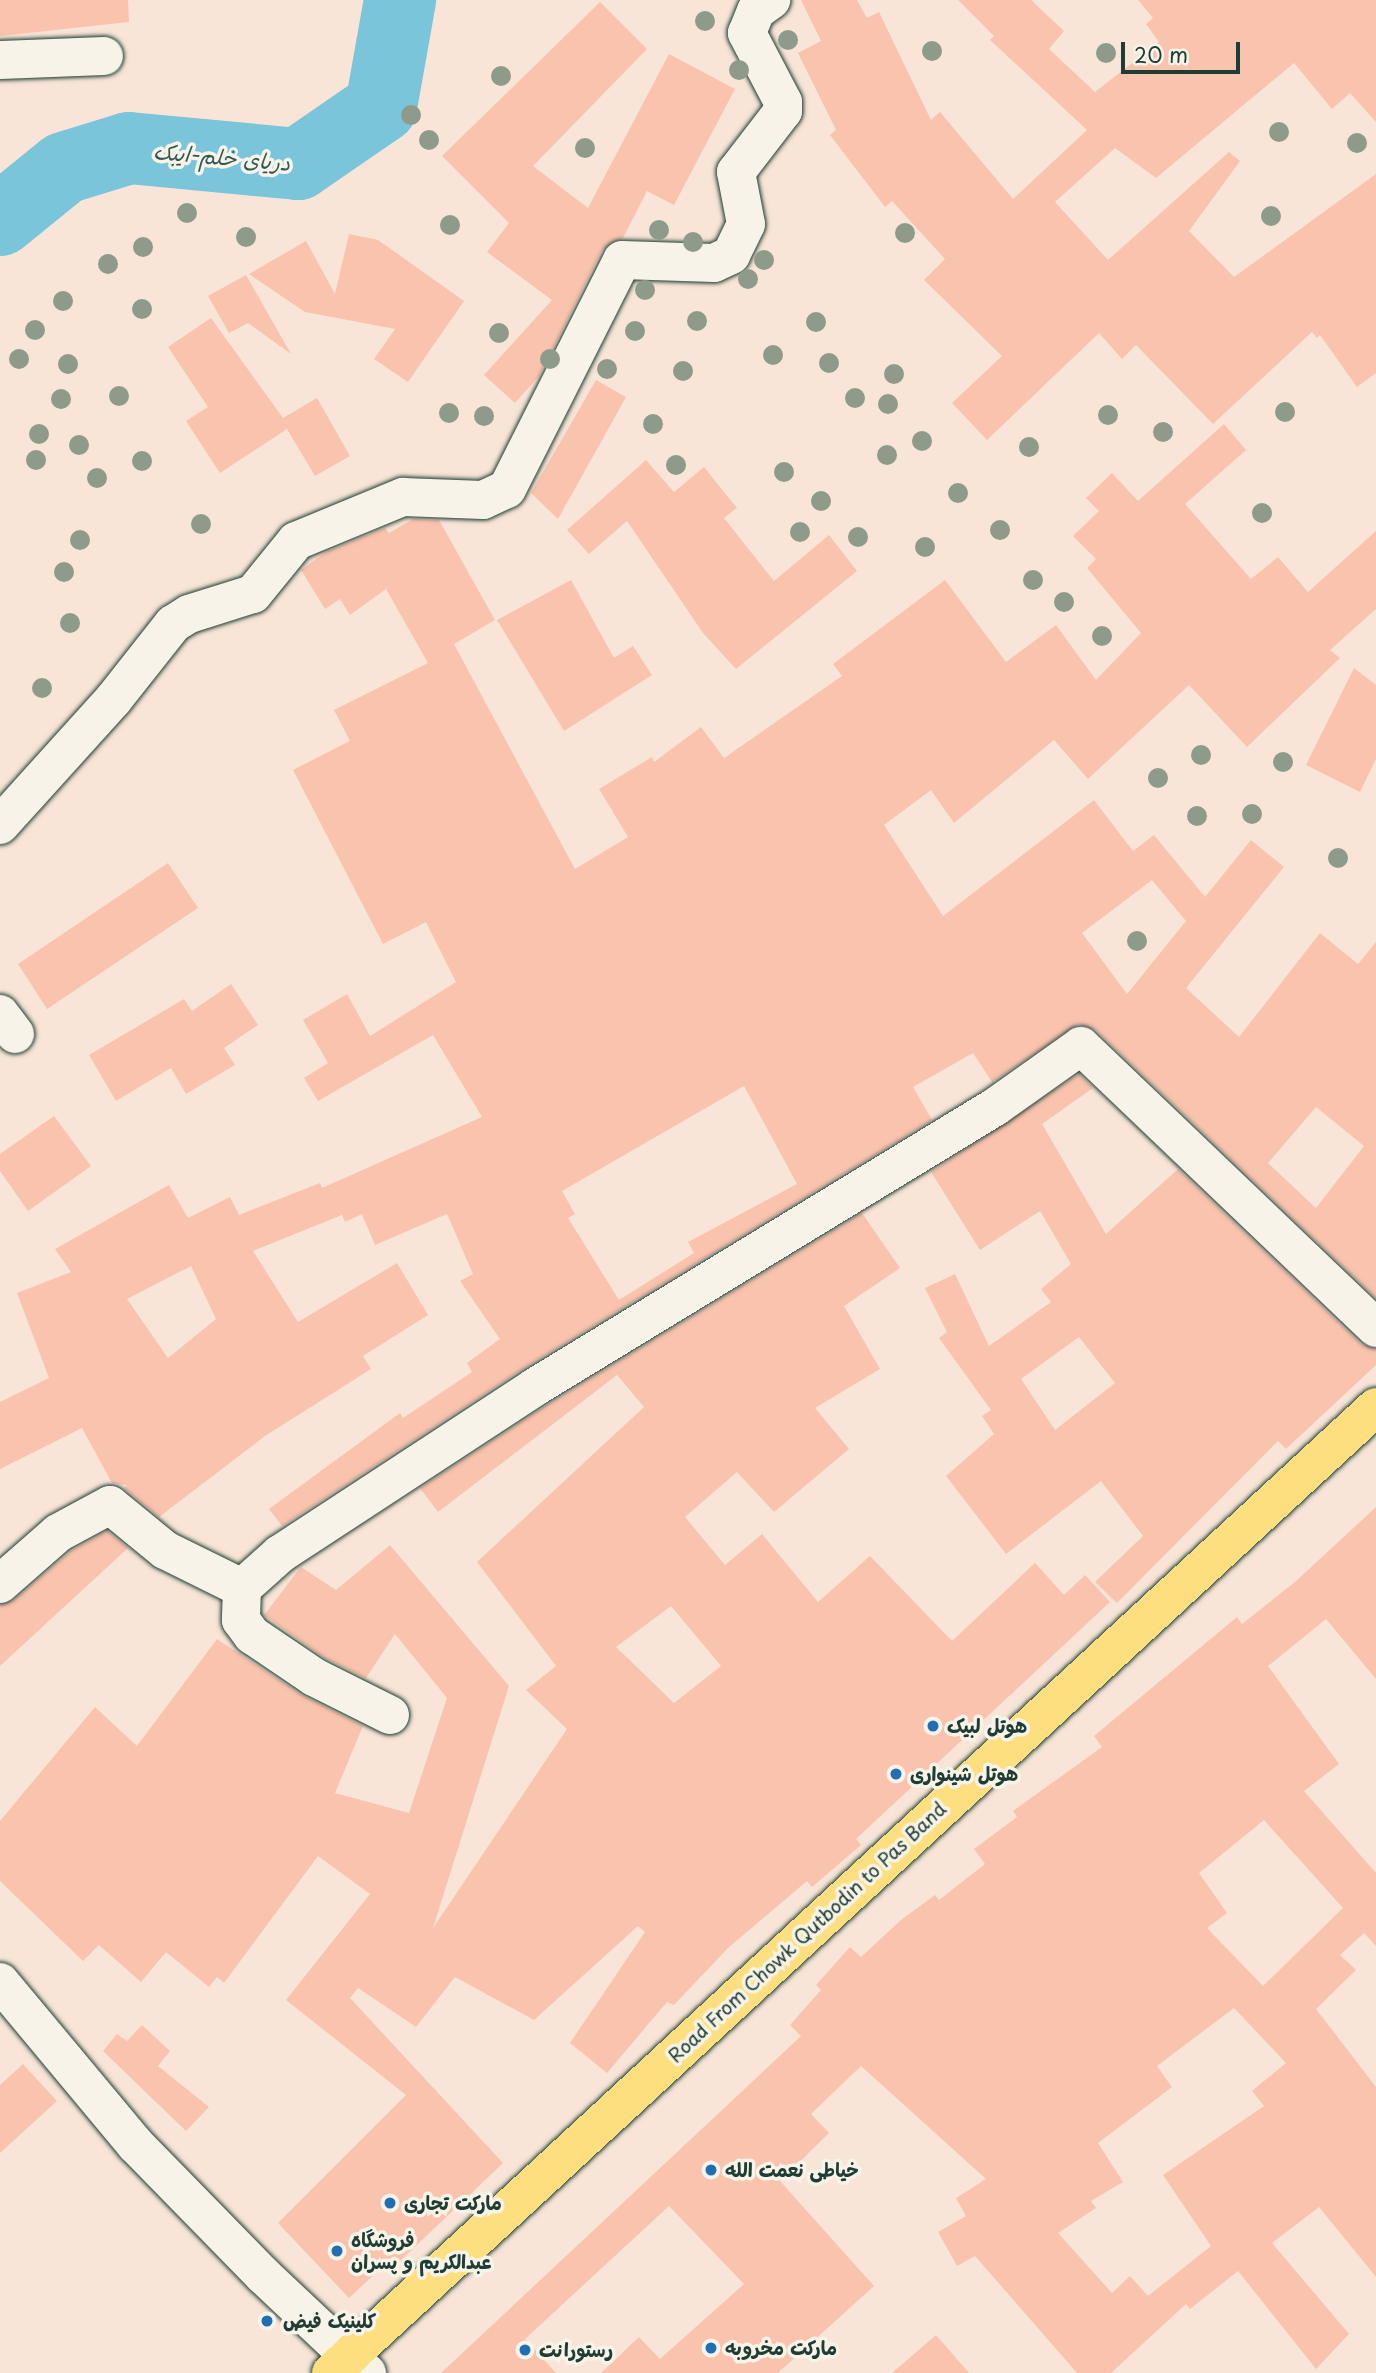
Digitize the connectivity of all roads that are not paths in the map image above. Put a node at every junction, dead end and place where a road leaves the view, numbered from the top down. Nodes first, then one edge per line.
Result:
1 (771, 0) edge
2 (104, 56) dead end
3 (0, 60) edge
4 (0, 825) edge
5 (1376, 1328) edge
6 (1376, 1407) edge
7 (0, 1584) edge
8 (242, 1588) junction
9 (390, 1715) dead end
10 (0, 1982) edge
11 (350, 2367) edge

1 - 4 street
2 - 3 street
5 - 8 street
6 - 11 main road, Road From Chowk Qutbodin to Pas Band
7 - 8 street
8 - 9 street
10 - 11 street

